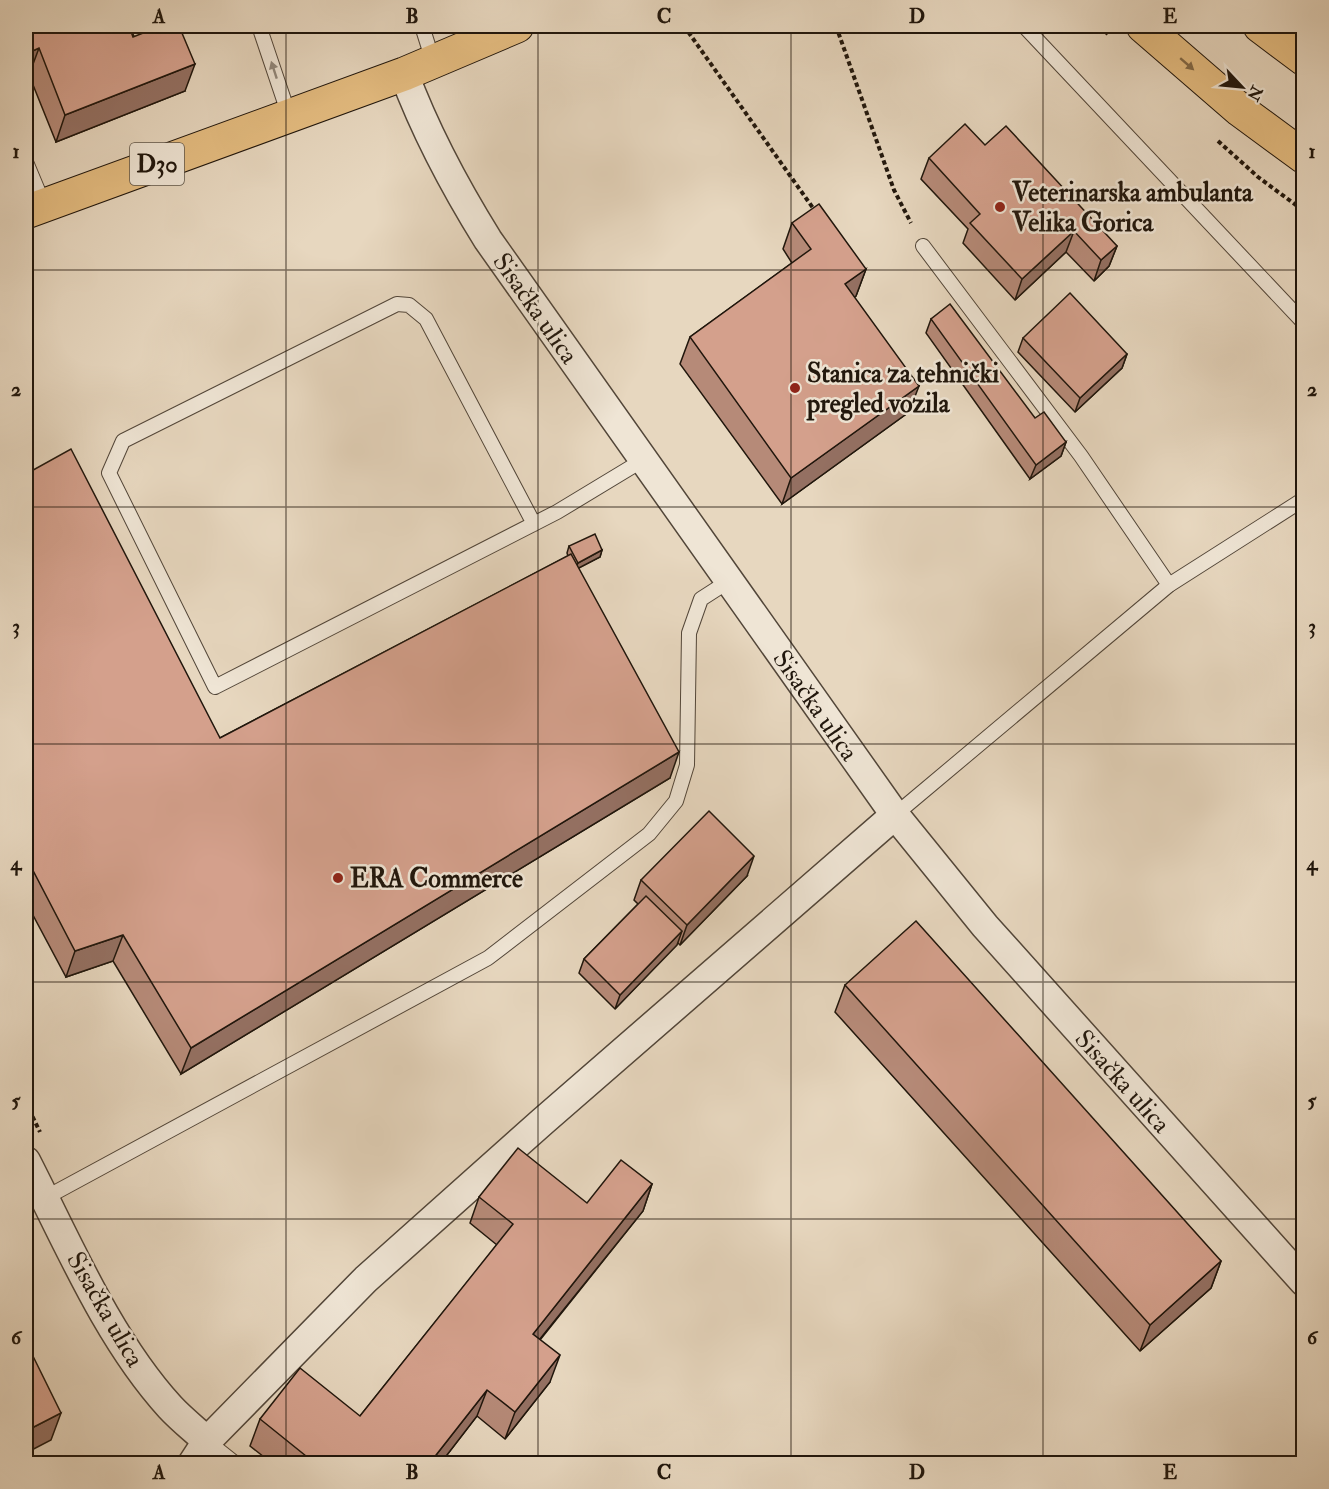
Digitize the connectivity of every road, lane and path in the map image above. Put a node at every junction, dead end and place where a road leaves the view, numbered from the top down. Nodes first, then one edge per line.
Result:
1 (259, 26) edge
2 (422, 26) edge
3 (517, 26) edge
4 (684, 26) edge
5 (836, 26) edge
6 (1024, 26) edge
7 (1143, 26) edge
8 (1260, 26) edge
9 (1304, 59) edge
10 (419, 67) junction
11 (290, 115) junction
12 (1304, 156) edge
13 (26, 162) edge
14 (813, 208) edge
15 (35, 209) edge
16 (923, 246) joint
17 (1304, 323) edge
18 (643, 460) junction
19 (1304, 499) edge
20 (534, 524) junction
21 (729, 581) junction
22 (1169, 585) junction
23 (895, 815) junction
24 (26, 1161) edge
25 (45, 1198) junction
26 (1304, 1282) edge
27 (200, 1452) edge
28 (236, 1464) edge

11 -> 1 lane
2 - 10 lane
3 - 10 main road, D30
4 - 14 path
5 - 16 path
6 - 17 lane
7 -> 12 main road
8 - 9 main road
10 - 11 main road, D30
10 - 18 street, Sisačka ulica
11 - 15 main road, D30
13 - 15 lane
16 - 22 lane
18 - 20 lane
18 - 21 street, Sisačka ulica
19 - 22 lane
20 - 20 lane
21 - 23 street, Sisačka ulica
21 - 25 lane
22 - 23 lane
23 - 26 street, Sisačka ulica
23 - 27 street
24 - 25 street, Sisačka ulica
25 - 27 street, Sisačka ulica
27 - 28 lane

